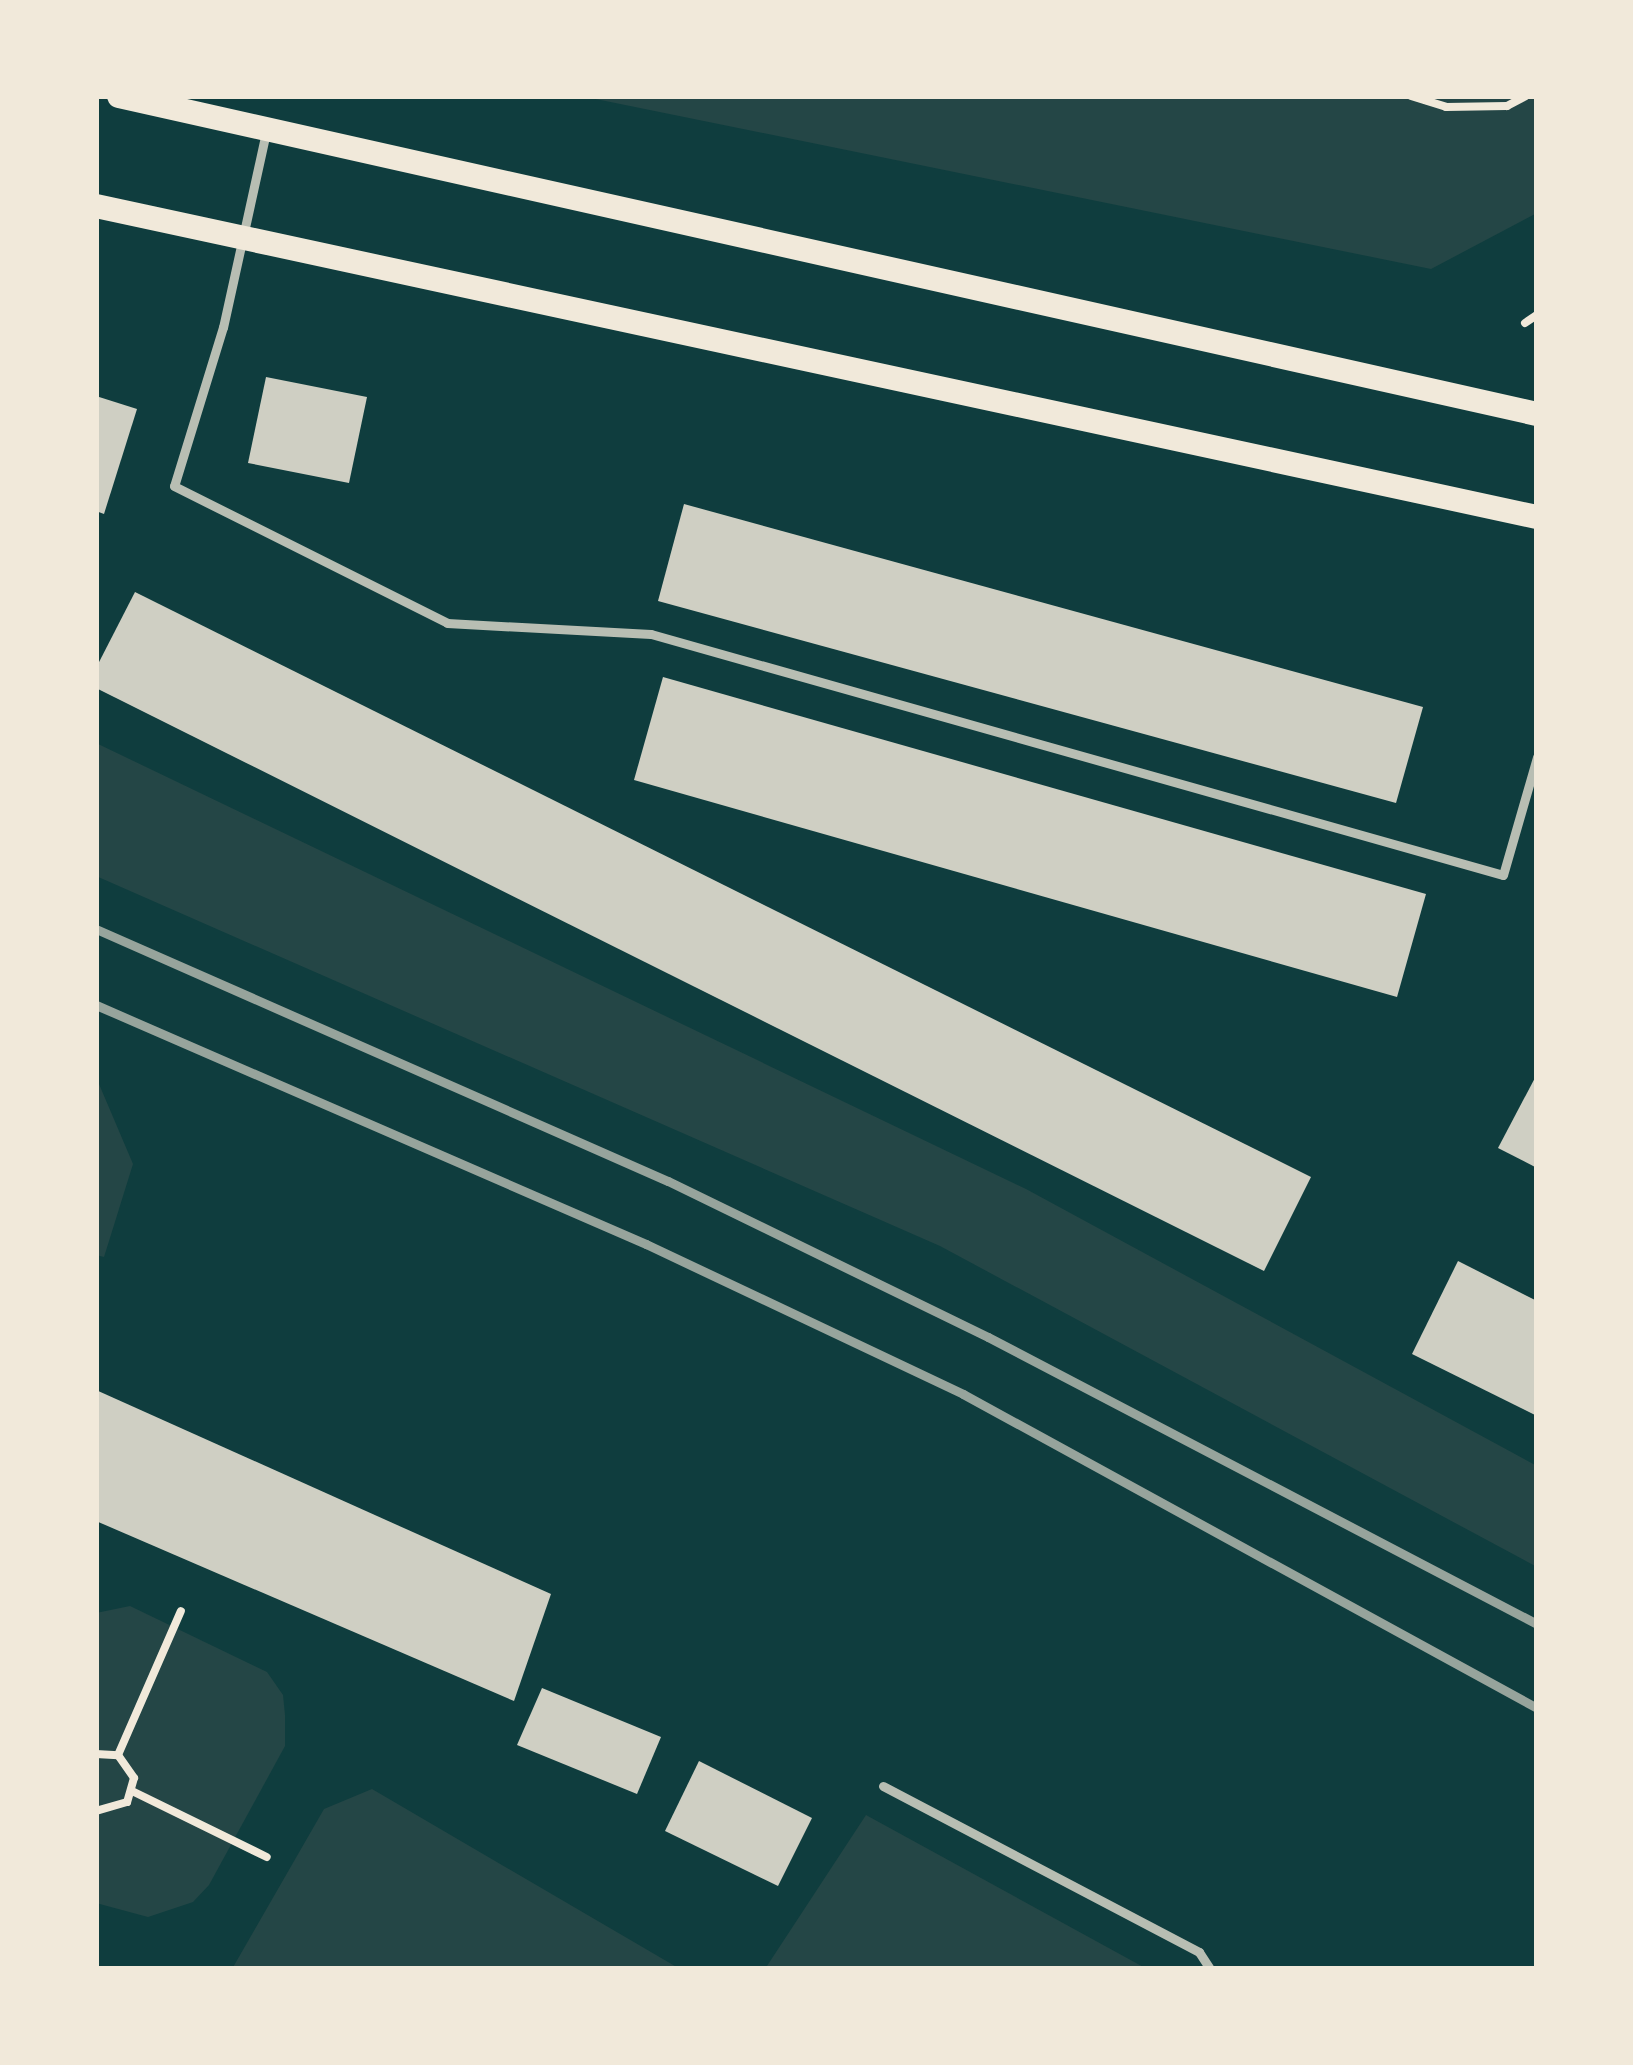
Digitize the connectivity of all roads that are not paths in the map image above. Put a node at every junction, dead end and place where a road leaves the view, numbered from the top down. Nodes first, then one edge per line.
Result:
1 (119, 96) edge
2 (266, 130) junction
3 (96, 206) edge
4 (243, 238) junction
5 (1537, 414) edge
6 (1537, 517) edge
7 (1537, 757) edge
8 (883, 1786) dead end
9 (1210, 1969) edge

1 - 2 main road
2 - 4 lane
2 - 5 main road
3 - 4 main road
4 - 6 main road
4 - 7 lane
8 - 9 lane

